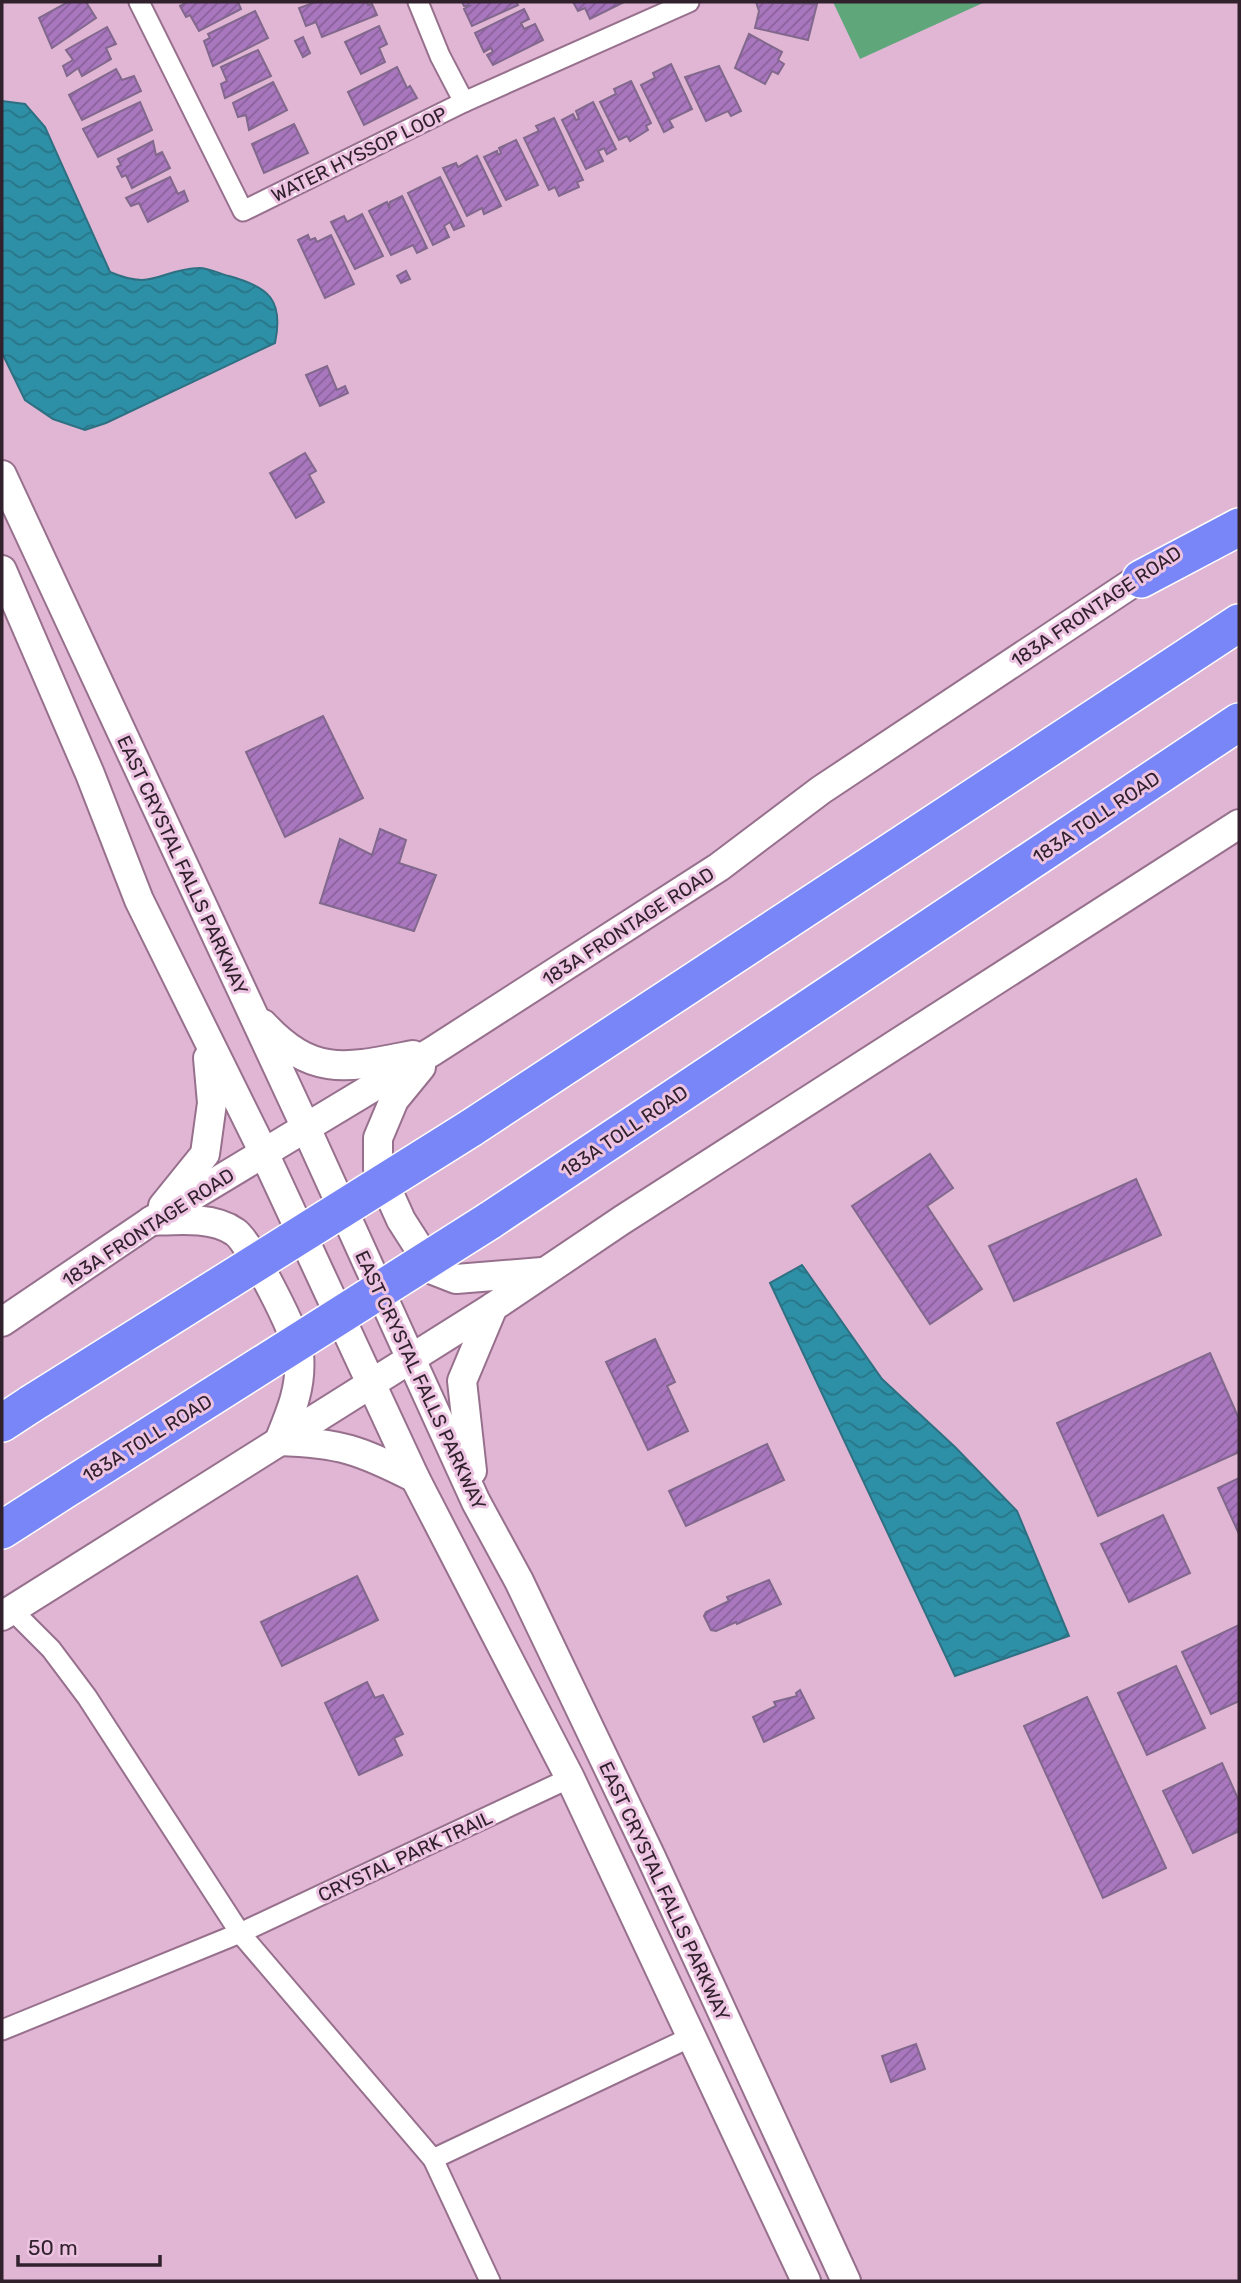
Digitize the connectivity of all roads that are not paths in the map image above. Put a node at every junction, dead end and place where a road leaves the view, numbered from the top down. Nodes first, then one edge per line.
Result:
1 (139, 2) edge
2 (418, 2) edge
3 (689, 2) edge
4 (464, 102) junction
5 (2, 475) edge
6 (1239, 506) edge
7 (1239, 527) edge
8 (2, 570) edge
9 (1141, 579) junction
10 (1239, 623) edge
11 (1239, 722) edge
12 (131, 757) junction
13 (90, 774) junction
14 (1239, 824) edge
15 (251, 1011) junction
16 (207, 1043) junction
17 (433, 1051) junction
18 (306, 1128) junction
19 (264, 1153) junction
20 (150, 1221) junction
21 (546, 1272) junction
22 (493, 1307) junction
23 (2, 1322) edge
24 (410, 1359) junction
25 (370, 1384) junction
26 (17, 1413) edge
27 (279, 1441) junction
28 (415, 1478) junction
29 (476, 1502) junction
30 (2, 1530) edge
31 (7, 1613) edge
32 (570, 1778) junction
33 (240, 1933) junction
34 (725, 2020) junction
35 (2, 2030) edge
36 (691, 2037) junction
37 (433, 2159) junction
38 (839, 2279) edge
39 (491, 2281) edge
40 (806, 2281) edge

1 - 4 street, WATER HYSSOP LOOP
2 - 4 street
3 - 4 street, WATER HYSSOP LOOP
5 - 12 main road, EAST CRYSTAL FALLS PARKWAY
6 - 9 main road, 183A FRONTAGE ROAD
7 - 9 highway
8 - 13 main road, EAST CRYSTAL FALLS PARKWAY
9 - 17 main road, 183A FRONTAGE ROAD
10 - 26 highway, bridge
11 - 30 highway, 183A TOLL ROAD, bridge
12 - 13 main road
12 - 15 main road, EAST CRYSTAL FALLS PARKWAY
13 - 16 main road, EAST CRYSTAL FALLS PARKWAY
14 - 21 main road
15 - 17 main road
15 - 18 main road, EAST CRYSTAL FALLS PARKWAY
16 - 19 main road, EAST CRYSTAL FALLS PARKWAY
16 - 20 main road
17 - 18 main road, 183A FRONTAGE ROAD
17 - 21 main road
18 - 19 main road, 183A FRONTAGE ROAD
18 - 24 main road, EAST CRYSTAL FALLS PARKWAY
19 - 20 main road, 183A FRONTAGE ROAD
19 - 25 main road, EAST CRYSTAL FALLS PARKWAY
20 - 23 main road, 183A FRONTAGE ROAD
20 - 27 main road
21 - 22 main road
22 - 24 main road
22 - 29 main road
24 - 25 main road
24 - 29 main road, EAST CRYSTAL FALLS PARKWAY
25 - 27 main road
25 - 28 main road, EAST CRYSTAL FALLS PARKWAY
27 - 28 main road
27 - 31 main road
28 - 32 main road, EAST CRYSTAL FALLS PARKWAY
29 - 34 main road, EAST CRYSTAL FALLS PARKWAY
31 - 33 street
32 - 33 street, CRYSTAL PARK TRAIL
32 - 36 main road, EAST CRYSTAL FALLS PARKWAY
33 - 35 street, CRYSTAL PARK TRAIL
33 - 37 street
34 - 36 main road
34 - 38 main road, EAST CRYSTAL FALLS PARKWAY
36 - 37 street
36 - 40 main road, EAST CRYSTAL FALLS PARKWAY
37 - 39 street

